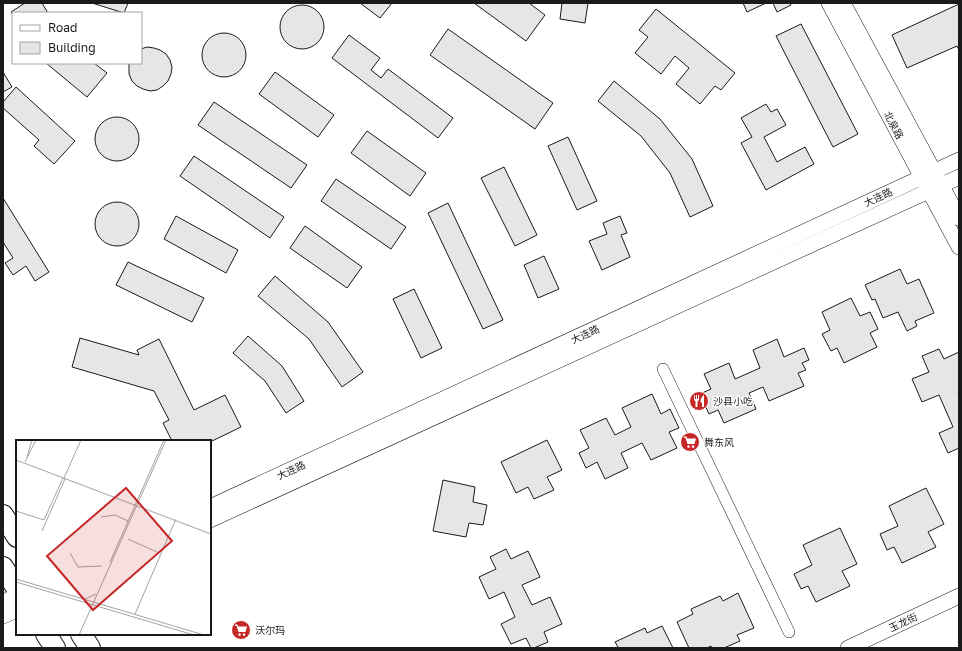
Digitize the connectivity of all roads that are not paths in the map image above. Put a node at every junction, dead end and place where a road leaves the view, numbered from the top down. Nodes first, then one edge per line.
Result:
1 (828, 3) edge
2 (843, 3) edge
3 (959, 160) edge
4 (928, 174) junction
5 (959, 178) edge
6 (936, 188) junction
7 (959, 218) edge
8 (959, 247) edge
9 (663, 369) dead end
10 (211, 507) edge
11 (211, 520) edge
12 (3, 567) edge
13 (16, 587) edge
14 (16, 596) edge
15 (959, 596) edge
16 (3, 603) edge
17 (16, 610) edge
18 (3, 616) edge
19 (789, 632) dead end
20 (47, 635) edge
21 (82, 635) edge
22 (98, 635) edge
23 (55, 648) edge
24 (90, 648) edge
25 (96, 648) edge
26 (848, 648) edge

1 - 4 street, 北泉路
2 - 4 street, 北泉路
3 - 4 street, 大连路
4 - 6 street, 北泉路
4 - 10 street, 大连路
5 - 6 street, 大连路
6 - 7 street, 北泉路
6 - 8 street, 北泉路
6 - 11 street, 大连路
9 - 19 street
12 - 13 highway
14 - 16 street
15 - 26 street, 玉龙街
17 - 18 street
20 - 23 highway
21 - 24 highway
22 - 25 highway

